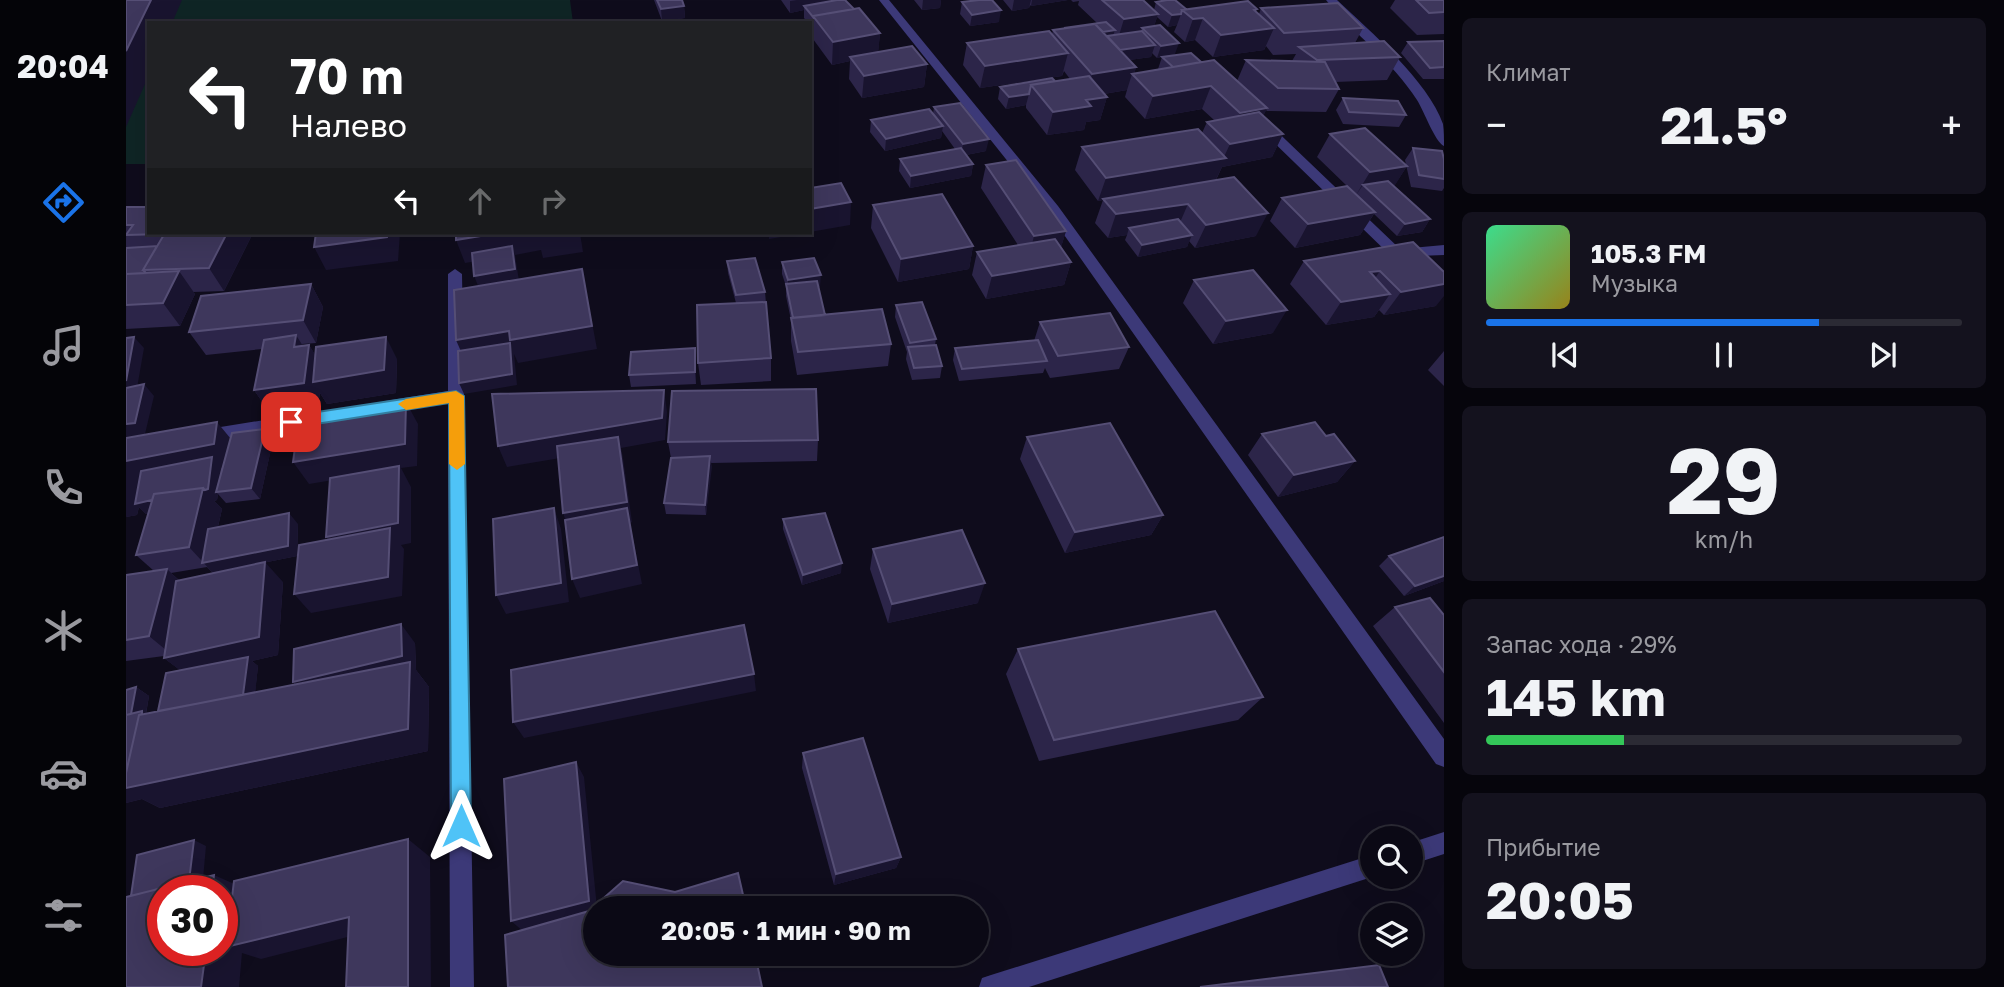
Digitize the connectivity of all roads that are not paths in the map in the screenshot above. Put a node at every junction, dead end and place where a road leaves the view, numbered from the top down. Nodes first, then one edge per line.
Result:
1 (884, 0) edge
2 (1331, 0) edge
3 (1251, 113) edge
4 (1444, 142) edge
5 (1444, 250) edge
6 (455, 274) dead end
7 (456, 396) junction
8 (374, 409) edge
9 (332, 415) edge
10 (181, 439) edge
11 (1444, 757) edge
12 (1444, 843) edge
13 (1423, 850) edge
14 (1360, 870) edge
15 (463, 987) edge
16 (990, 987) edge

1 - 11 street
2 - 4 street
3 - 5 street
6 - 7 street
7 - 8 street
7 - 15 street
9 - 10 street
12 - 13 street
14 - 16 street

